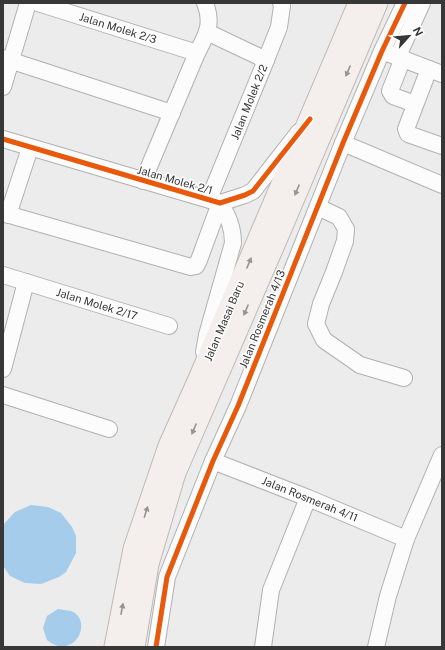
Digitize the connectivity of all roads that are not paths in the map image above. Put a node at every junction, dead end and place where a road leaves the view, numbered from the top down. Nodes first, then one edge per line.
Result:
1 (28, 3) edge
2 (38, 3) edge
3 (205, 3) edge
4 (281, 3) edge
5 (359, 3) edge
6 (376, 3) edge
7 (405, 3) edge
8 (422, 3) edge
9 (207, 32) junction
10 (382, 51) junction
11 (197, 53) junction
12 (401, 57) junction
13 (7, 60) edge
14 (266, 60) junction
15 (435, 72) edge
16 (3, 87) edge
17 (415, 104) junction
18 (172, 113) junction
19 (310, 119) junction
20 (3, 139) edge
21 (343, 143) junction
22 (442, 146) edge
23 (30, 148) junction
24 (143, 181) junction
25 (442, 185) edge
26 (214, 201) junction
27 (318, 207) junction
28 (5, 214) edge
29 (3, 275) edge
30 (26, 282) junction
31 (169, 326) dead end
32 (3, 369) edge
33 (404, 378) dead end
34 (199, 379) junction
35 (3, 394) edge
36 (109, 429) dead end
37 (442, 455) edge
38 (213, 461) junction
39 (308, 498) junction
40 (406, 539) junction
41 (115, 647) edge
42 (134, 647) edge
43 (156, 647) edge
44 (263, 647) edge
45 (376, 647) edge

1 - 13 street
2 - 11 street, Jalan Molek 2/3
3 - 9 street
4 - 14 street, Jalan Molek 2/2
5 - 19 main road, Jalan Masai Baru
6 -> 42 main road, Jalan Masai Baru
7 - 10 street, Jalan Rosmerah 4/13
8 - 12 street
9 - 11 street
9 - 14 street
10 - 12 street
10 - 21 street, Jalan Rosmerah 4/13
11 - 18 street
12 - 15 street
12 - 17 street
13 - 16 street
13 - 18 street
14 - 26 street, Jalan Molek 2/2
15 - 17 street
17 - 22 street
18 - 24 street
19 - 26 street, Jalan Molek 2/1
34 -> 19 main road, Jalan Masai Baru
20 - 23 street, Jalan Molek 2/1
21 - 25 street
21 - 27 street, Jalan Rosmerah 4/13
23 - 24 street, Jalan Molek 2/1
23 - 28 street
24 - 26 street, Jalan Molek 2/1
26 - 28 street, Jalan Molek 2/2
26 - 34 street, Jalan Molek 2/1
27 - 33 street
27 - 38 street, Jalan Rosmerah 4/13
29 - 30 street, Jalan Molek 2/17
30 - 31 street, Jalan Molek 2/17
30 - 32 street
41 -> 34 main road, Jalan Masai Baru
35 - 36 street
37 - 40 street
38 - 39 street, Jalan Rosmerah 4/11
38 - 43 street, Jalan Rosmerah 4/13
39 - 40 street, Jalan Rosmerah 4/11
39 - 44 street
40 - 45 street

